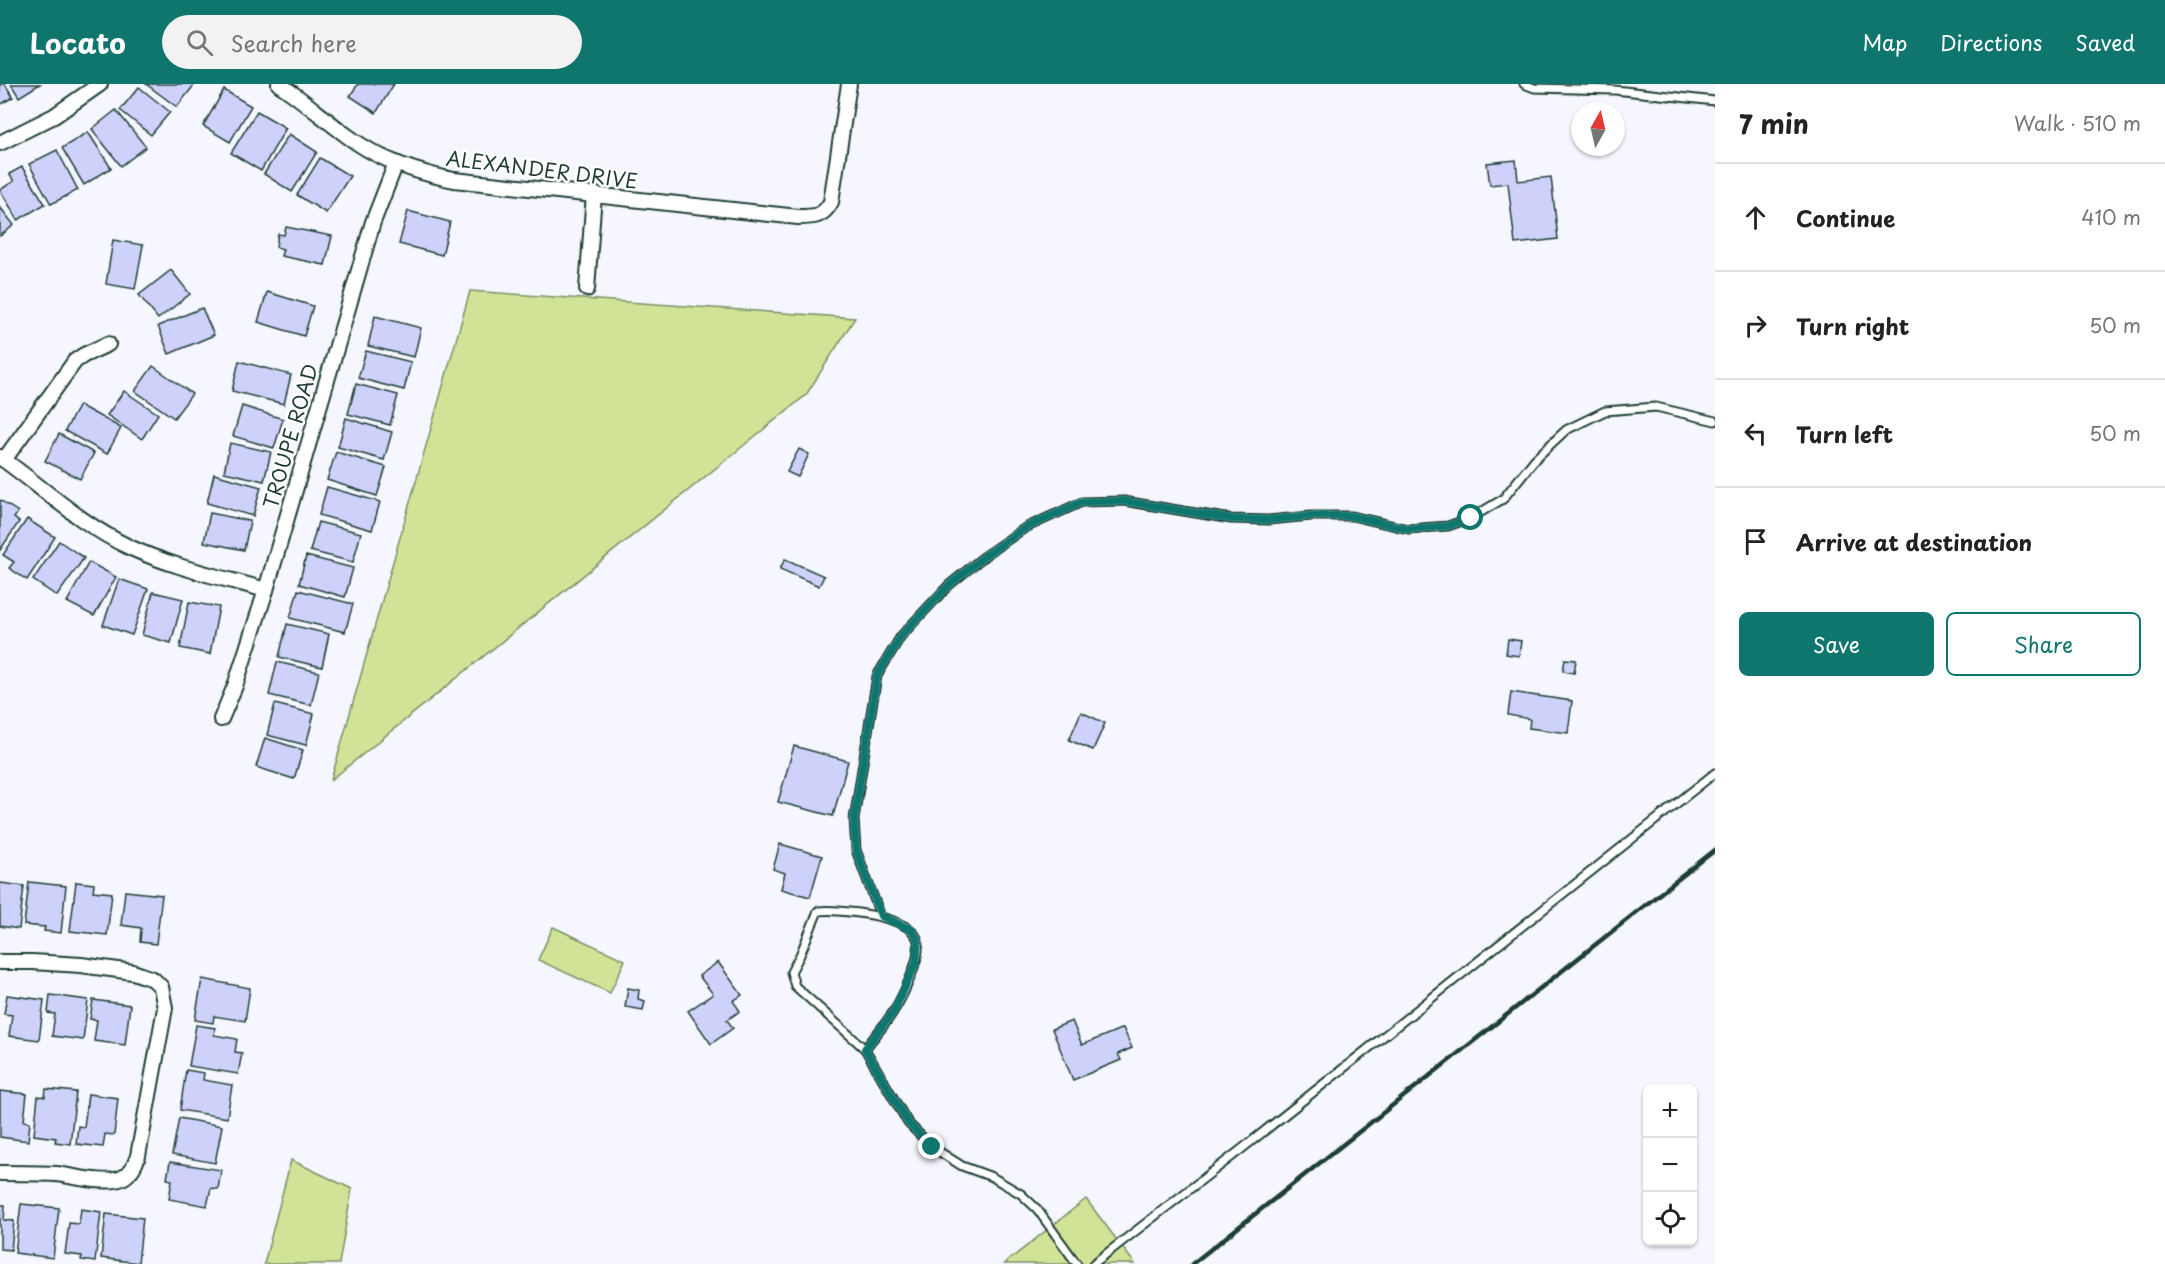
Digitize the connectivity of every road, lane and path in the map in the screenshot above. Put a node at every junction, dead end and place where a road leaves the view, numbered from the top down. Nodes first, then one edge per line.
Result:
1 (100, 84) edge
2 (279, 84) edge
3 (849, 84) edge
4 (1524, 84) edge
5 (1715, 101) edge
6 (0, 143) edge
7 (396, 163) junction
8 (594, 194) junction
9 (587, 289) dead end
10 (108, 344) dead end
11 (1715, 421) edge
12 (2, 459) edge
13 (266, 590) junction
14 (221, 719) dead end
15 (1715, 773) edge
16 (881, 916) junction
17 (0, 962) edge
18 (865, 1049) junction
19 (0, 1173) edge
20 (1077, 1264) edge
21 (1093, 1264) edge

1 - 6 street
2 - 7 street, ALEXANDER DRIVE
3 - 8 street, ALEXANDER DRIVE
4 - 5 lane
7 - 8 street, ALEXANDER DRIVE
7 - 13 street, TROUPE ROAD
8 - 9 street
10 - 12 street
11 - 16 lane
12 - 13 street
13 - 14 street, TROUPE ROAD
15 - 21 lane
16 - 18 lane
16 - 18 lane
17 - 19 street
18 - 20 lane

